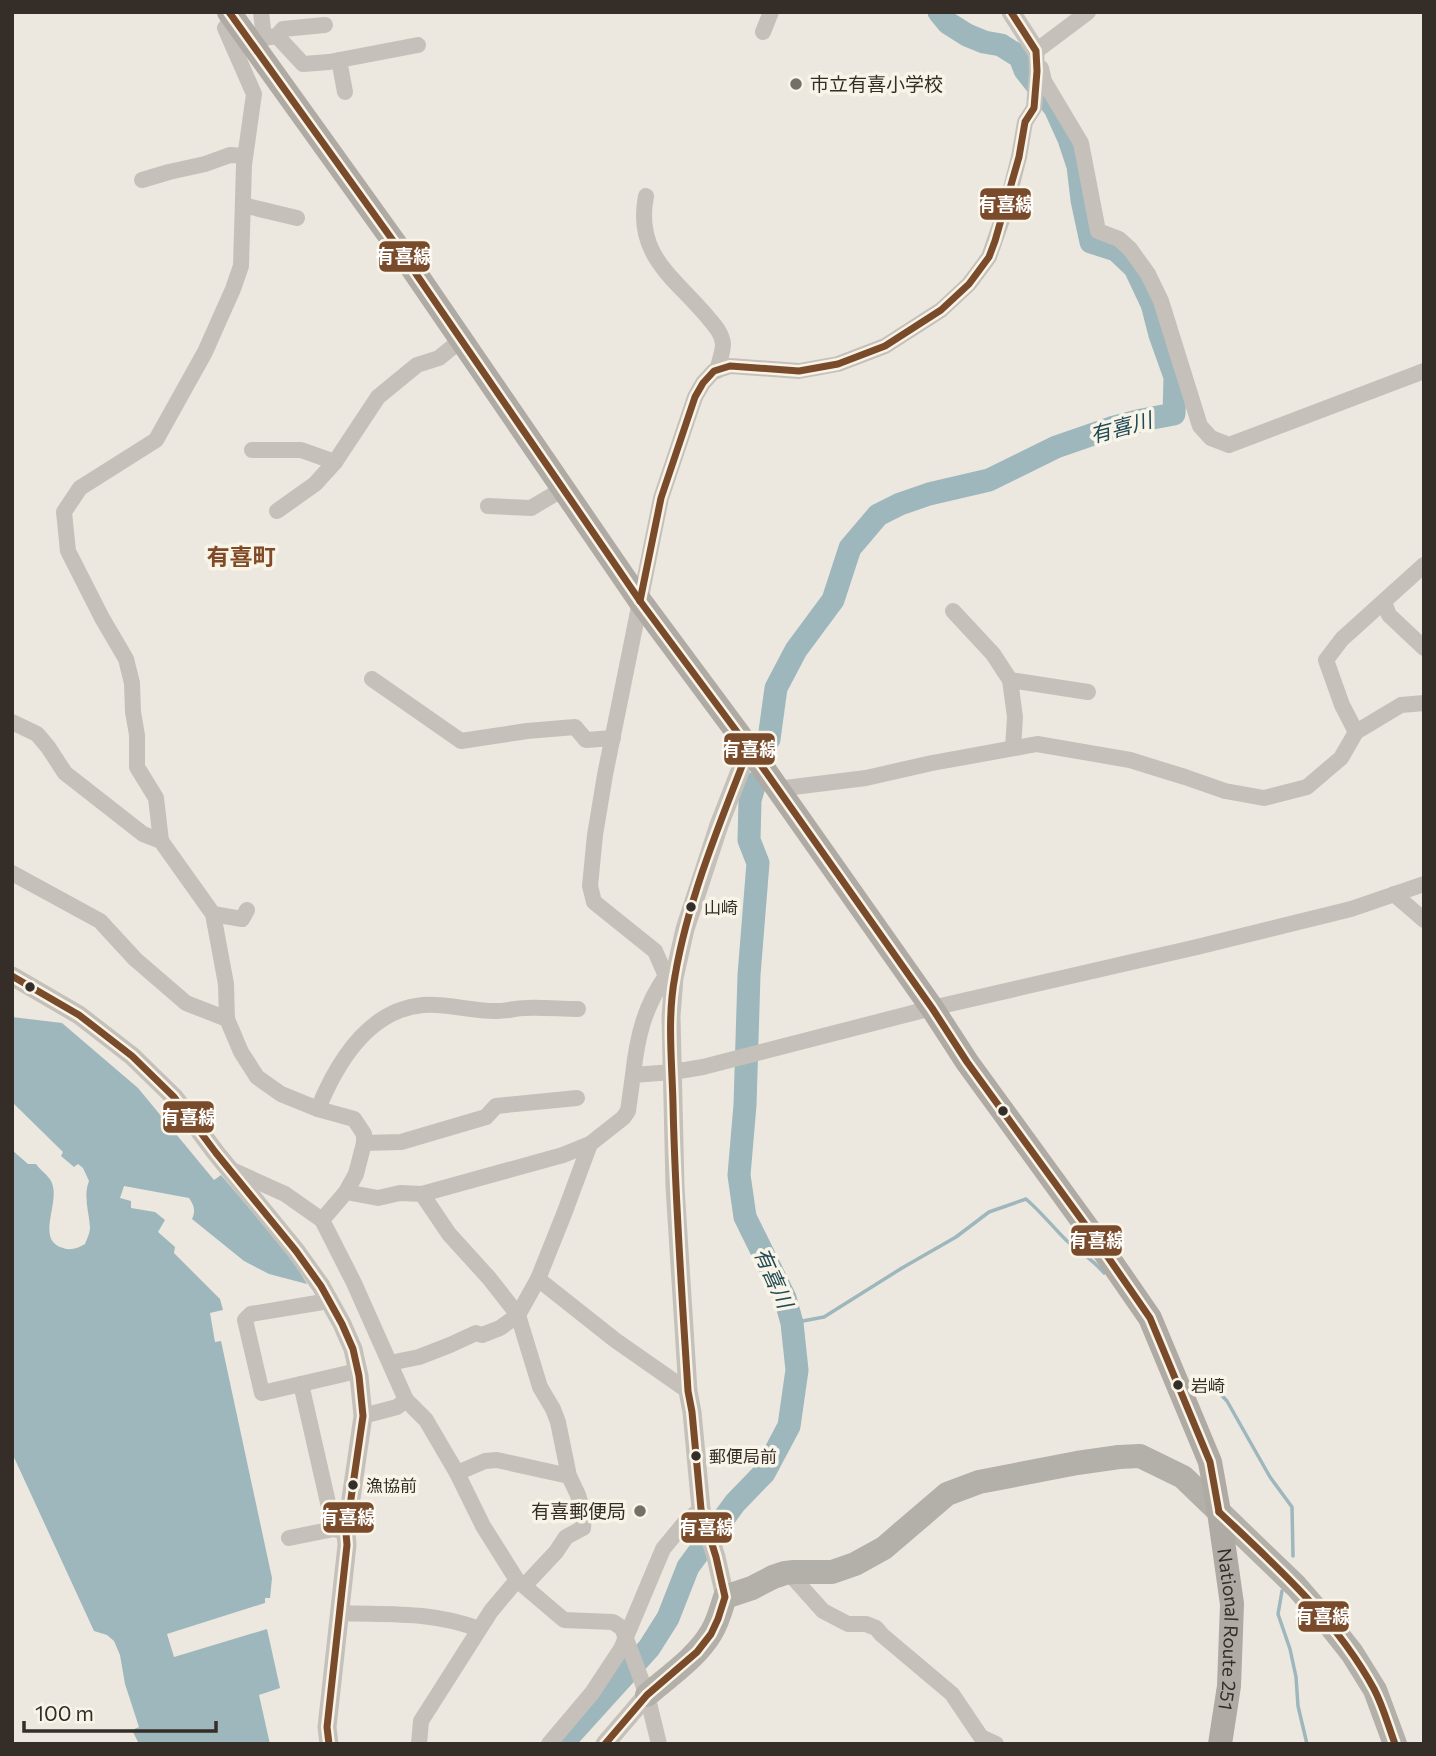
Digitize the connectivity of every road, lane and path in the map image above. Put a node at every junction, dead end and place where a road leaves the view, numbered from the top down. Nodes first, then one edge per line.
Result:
1 (261, 12) edge
2 (771, 12) edge
3 (1011, 12) edge
4 (1088, 12) edge
5 (231, 15) edge
6 (325, 25) dead end
7 (763, 32) dead end
8 (265, 40) junction
9 (418, 46) dead end
10 (1036, 51) junction
11 (339, 60) junction
12 (345, 92) dead end
13 (245, 156) junction
14 (142, 180) dead end
15 (646, 196) dead end
16 (243, 205) junction
17 (298, 218) dead end
18 (461, 340) junction
19 (718, 371) junction
20 (1424, 371) edge
21 (252, 450) dead end
22 (335, 462) junction
23 (563, 489) junction
24 (488, 506) dead end
25 (277, 511) dead end
26 (1424, 565) edge
27 (640, 601) junction
28 (1384, 602) junction
29 (953, 611) dead end
30 (1424, 648) edge
31 (372, 679) dead end
32 (1010, 680) junction
33 (1088, 692) dead end
34 (1424, 703) edge
35 (12, 722) edge
36 (1356, 732) junction
37 (613, 738) junction
38 (749, 748) junction
39 (1013, 748) junction
40 (777, 789) junction
41 (161, 841) junction
42 (12, 873) edge
43 (1424, 884) edge
44 (1395, 894) junction
45 (247, 910) dead end
46 (212, 914) junction
47 (1424, 920) edge
48 (12, 976) edge
49 (670, 977) junction
50 (932, 1008) junction
51 (578, 1009) dead end
52 (227, 1019) junction
53 (673, 1072) junction
54 (634, 1075) junction
55 (578, 1098) dead end
56 (318, 1109) junction
57 (364, 1143) junction
58 (590, 1144) junction
59 (232, 1170) junction
60 (346, 1192) junction
61 (422, 1194) junction
62 (322, 1220) junction
63 (538, 1279) junction
64 (354, 1283) junction
65 (327, 1297) junction
66 (518, 1315) junction
67 (390, 1363) junction
68 (357, 1371) junction
69 (301, 1384) junction
70 (688, 1391) junction
71 (406, 1400) junction
72 (363, 1416) junction
73 (457, 1474) junction
74 (569, 1476) junction
75 (1219, 1512) junction
76 (704, 1516) junction
77 (340, 1531) junction
78 (289, 1538) dead end
79 (789, 1573) junction
80 (521, 1583) junction
81 (724, 1597) junction
82 (339, 1613) junction
83 (479, 1629) junction
84 (628, 1641) junction
85 (647, 1695) junction
86 (329, 1744) edge
87 (419, 1744) edge
88 (549, 1744) edge
89 (605, 1744) edge
90 (659, 1744) edge
91 (996, 1744) edge
92 (1220, 1744) edge
93 (1395, 1744) edge

1 - 8 street
2 - 7 street
3 - 10 street
4 - 10 street
5 - 8 highway, National Route 251
5 - 13 street
6 - 8 street
8 - 11 street
8 - 18 highway, National Route 251
9 - 11 street
10 - 19 street
10 - 20 street
11 - 12 street
13 - 14 street
13 - 16 street
15 - 19 street
16 - 17 street
16 - 41 street
18 - 22 street
18 - 23 highway, National Route 251
19 - 27 street
21 - 22 street
22 - 25 street
23 - 24 street
23 - 27 highway, National Route 251
26 - 28 street
27 - 37 street
27 - 38 highway, National Route 251
28 - 30 street
28 - 36 street
29 - 32 street
31 - 37 street
32 - 33 street
32 - 39 street
34 - 36 street
35 - 41 street
36 - 39 street
37 - 49 street
38 - 40 highway, National Route 251
38 - 49 street
39 - 40 street
40 - 50 highway, National Route 251
41 - 46 street
42 - 52 street
43 - 44 street
44 - 47 street
44 - 50 street
45 - 46 street
46 - 52 street
48 - 59 street
49 - 53 street
49 - 54 street
50 - 53 street
50 - 75 highway, National Route 251
51 - 56 street
52 - 56 street
53 - 54 street
53 - 70 street
54 - 58 street
55 - 57 street
56 - 57 street
57 - 60 street
58 - 61 street
58 - 63 street
59 - 62 street
59 - 65 street
60 - 61 street
60 - 62 street
61 - 66 street
62 - 64 street
63 - 66 street
63 - 70 street
64 - 65 street
64 - 67 street
65 - 68 street
65 - 69 street
66 - 67 street
66 - 74 street
67 - 71 street
68 - 69 street
68 - 72 street
69 - 77 street
70 - 76 street
71 - 72 street
71 - 73 street
72 - 77 street
73 - 74 street
73 - 80 street
74 - 80 street
75 - 79 main road
75 - 92 highway, National Route 251
75 - 93 main road
76 - 81 street
76 - 84 street
77 - 78 street
77 - 82 street
79 - 81 main road
79 - 91 street
80 - 83 street
80 - 84 street
81 - 85 main road
82 - 83 street
82 - 86 street
83 - 87 street
84 - 85 street
84 - 88 street
85 - 89 street
85 - 90 street

